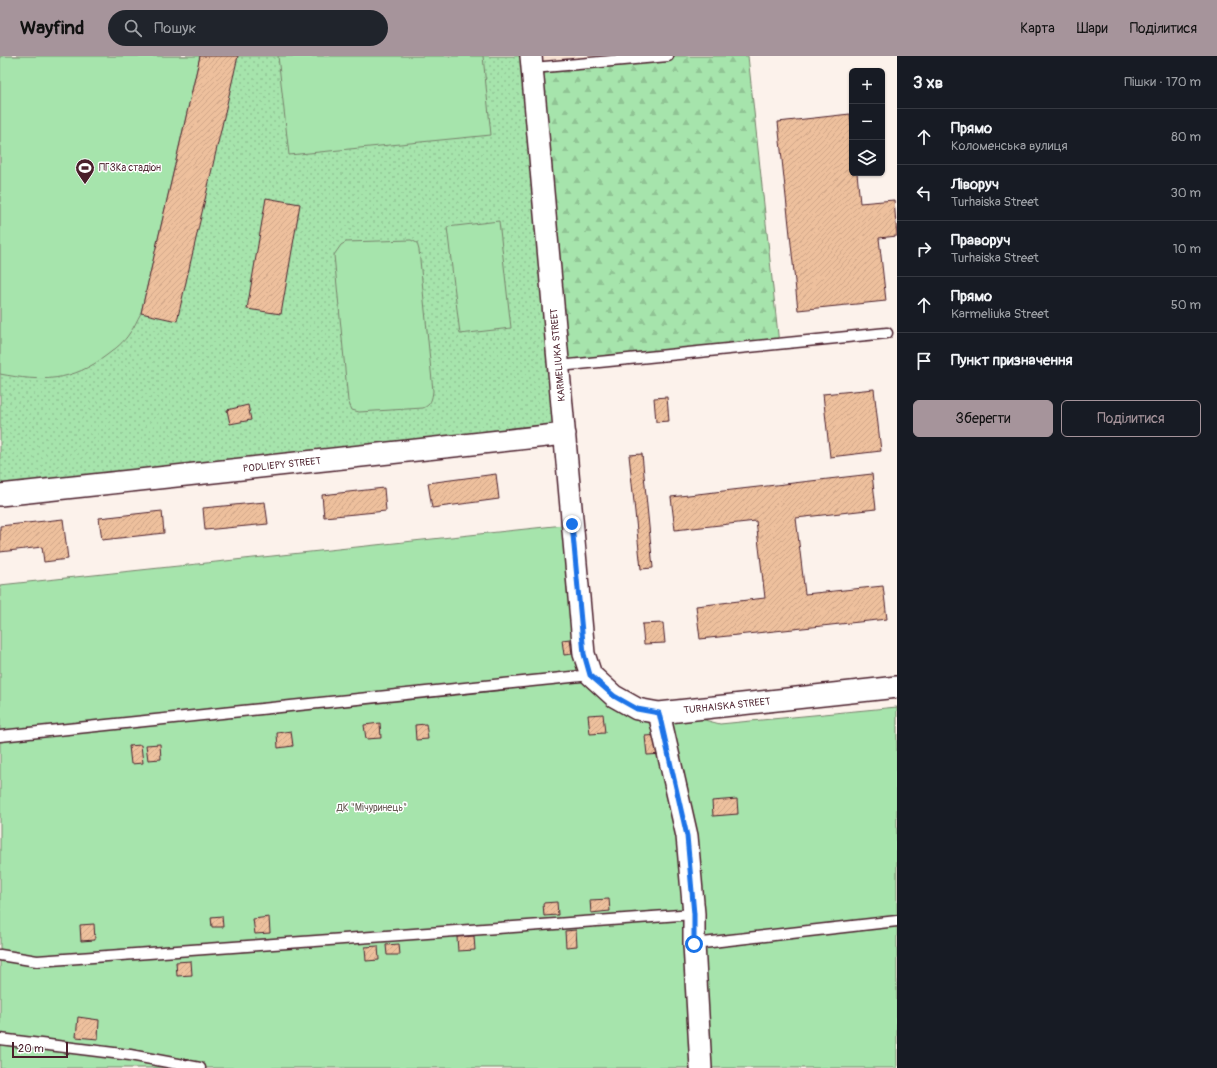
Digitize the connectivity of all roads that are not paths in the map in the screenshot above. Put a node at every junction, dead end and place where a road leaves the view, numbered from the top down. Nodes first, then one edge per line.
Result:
1 (668, 56) edge
2 (532, 62) edge
3 (887, 332) dead end
4 (559, 366) junction
5 (565, 434) junction
6 (0, 495) edge
7 (590, 675) junction
8 (897, 687) edge
9 (659, 713) junction
10 (0, 736) edge
11 (694, 914) junction
12 (897, 921) edge
13 (694, 944) junction
14 (0, 955) edge
15 (0, 1039) edge
16 (200, 1068) edge
17 (701, 1068) edge

1 - 2 lane
2 - 4 street, KARMELIUKA STREET
3 - 4 lane
4 - 5 street, KARMELIUKA STREET
5 - 6 street, PODLIEPY STREET
5 - 7 street, KARMELIUKA STREET
7 - 9 street, TURHAISKA STREET
7 - 10 lane
8 - 9 street, TURHAISKA STREET
9 - 11 street
11 - 13 street
11 - 14 lane
12 - 13 lane
13 - 17 street
15 - 16 lane

